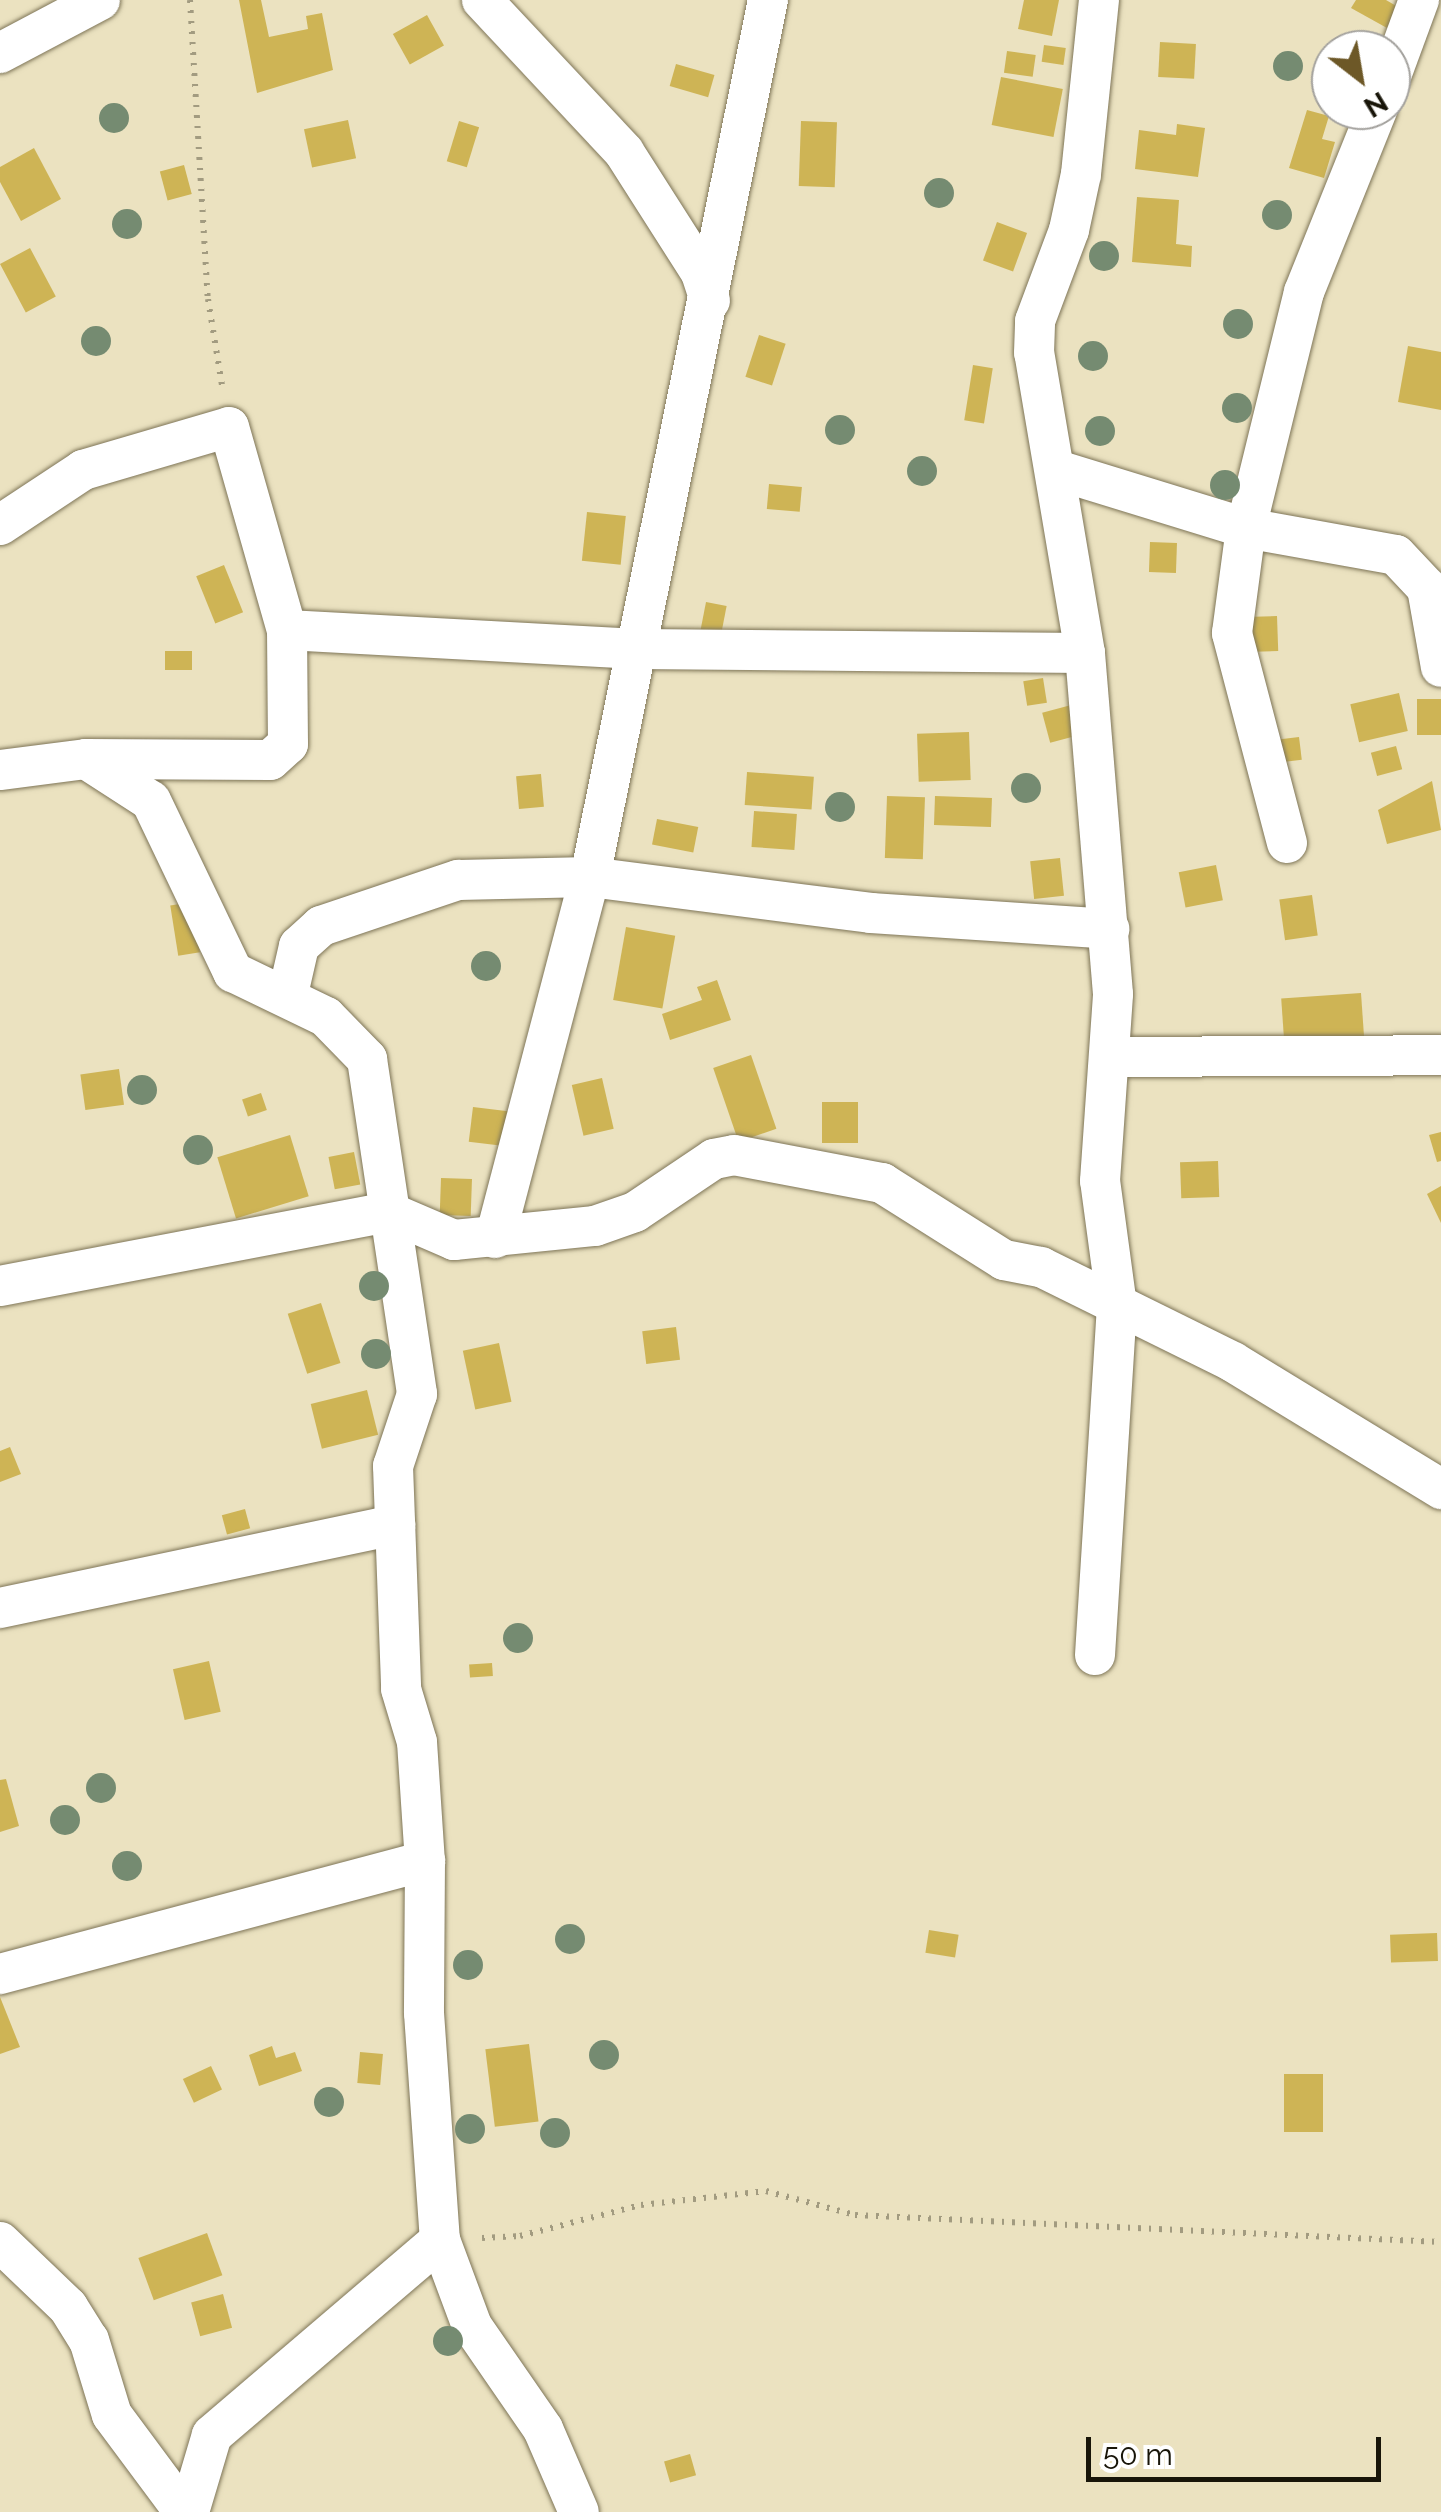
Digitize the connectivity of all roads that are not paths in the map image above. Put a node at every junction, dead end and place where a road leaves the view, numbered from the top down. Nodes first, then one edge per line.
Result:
1 (100, 0) edge
2 (482, 0) edge
3 (768, 0) edge
4 (1099, 0) edge
5 (1420, 0) edge
6 (1409, 30) edge
7 (0, 53) edge
8 (1370, 130) edge
9 (710, 301) junction
10 (1058, 470) junction
11 (0, 525) edge
12 (1246, 528) junction
13 (287, 630) junction
14 (637, 649) junction
15 (1085, 654) junction
16 (1441, 667) edge
17 (86, 759) junction
18 (0, 770) edge
19 (1287, 843) dead end
20 (590, 877) junction
21 (1109, 929) junction
22 (288, 994) junction
23 (1441, 1055) edge
24 (1108, 1057) junction
25 (389, 1212) junction
26 (495, 1238) junction
27 (0, 1286) edge
28 (1118, 1306) junction
29 (1441, 1489) edge
30 (396, 1525) junction
31 (0, 1608) edge
32 (1095, 1655) dead end
33 (425, 1861) junction
34 (0, 1974) edge
35 (440, 2240) junction
36 (0, 2242) edge
37 (186, 2512) edge
38 (579, 2512) edge

1 - 7 street
2 - 9 street
3 - 9 street
4 - 10 street
5 - 6 street
8 - 12 street
9 - 14 street
10 - 12 street
10 - 15 street
11 - 13 street
12 - 16 street
12 - 19 street
13 - 14 street
13 - 17 street
14 - 15 street
14 - 20 street
15 - 21 street
17 - 18 street
17 - 22 street
20 - 21 street
20 - 22 street
20 - 26 street
21 - 24 street
22 - 25 street
23 - 24 street
24 - 28 street
25 - 26 street
25 - 27 street
25 - 30 street
26 - 28 street
28 - 29 street
28 - 32 street
30 - 31 street
30 - 33 street
33 - 34 street
33 - 35 street
35 - 37 street
35 - 38 street
36 - 37 street

